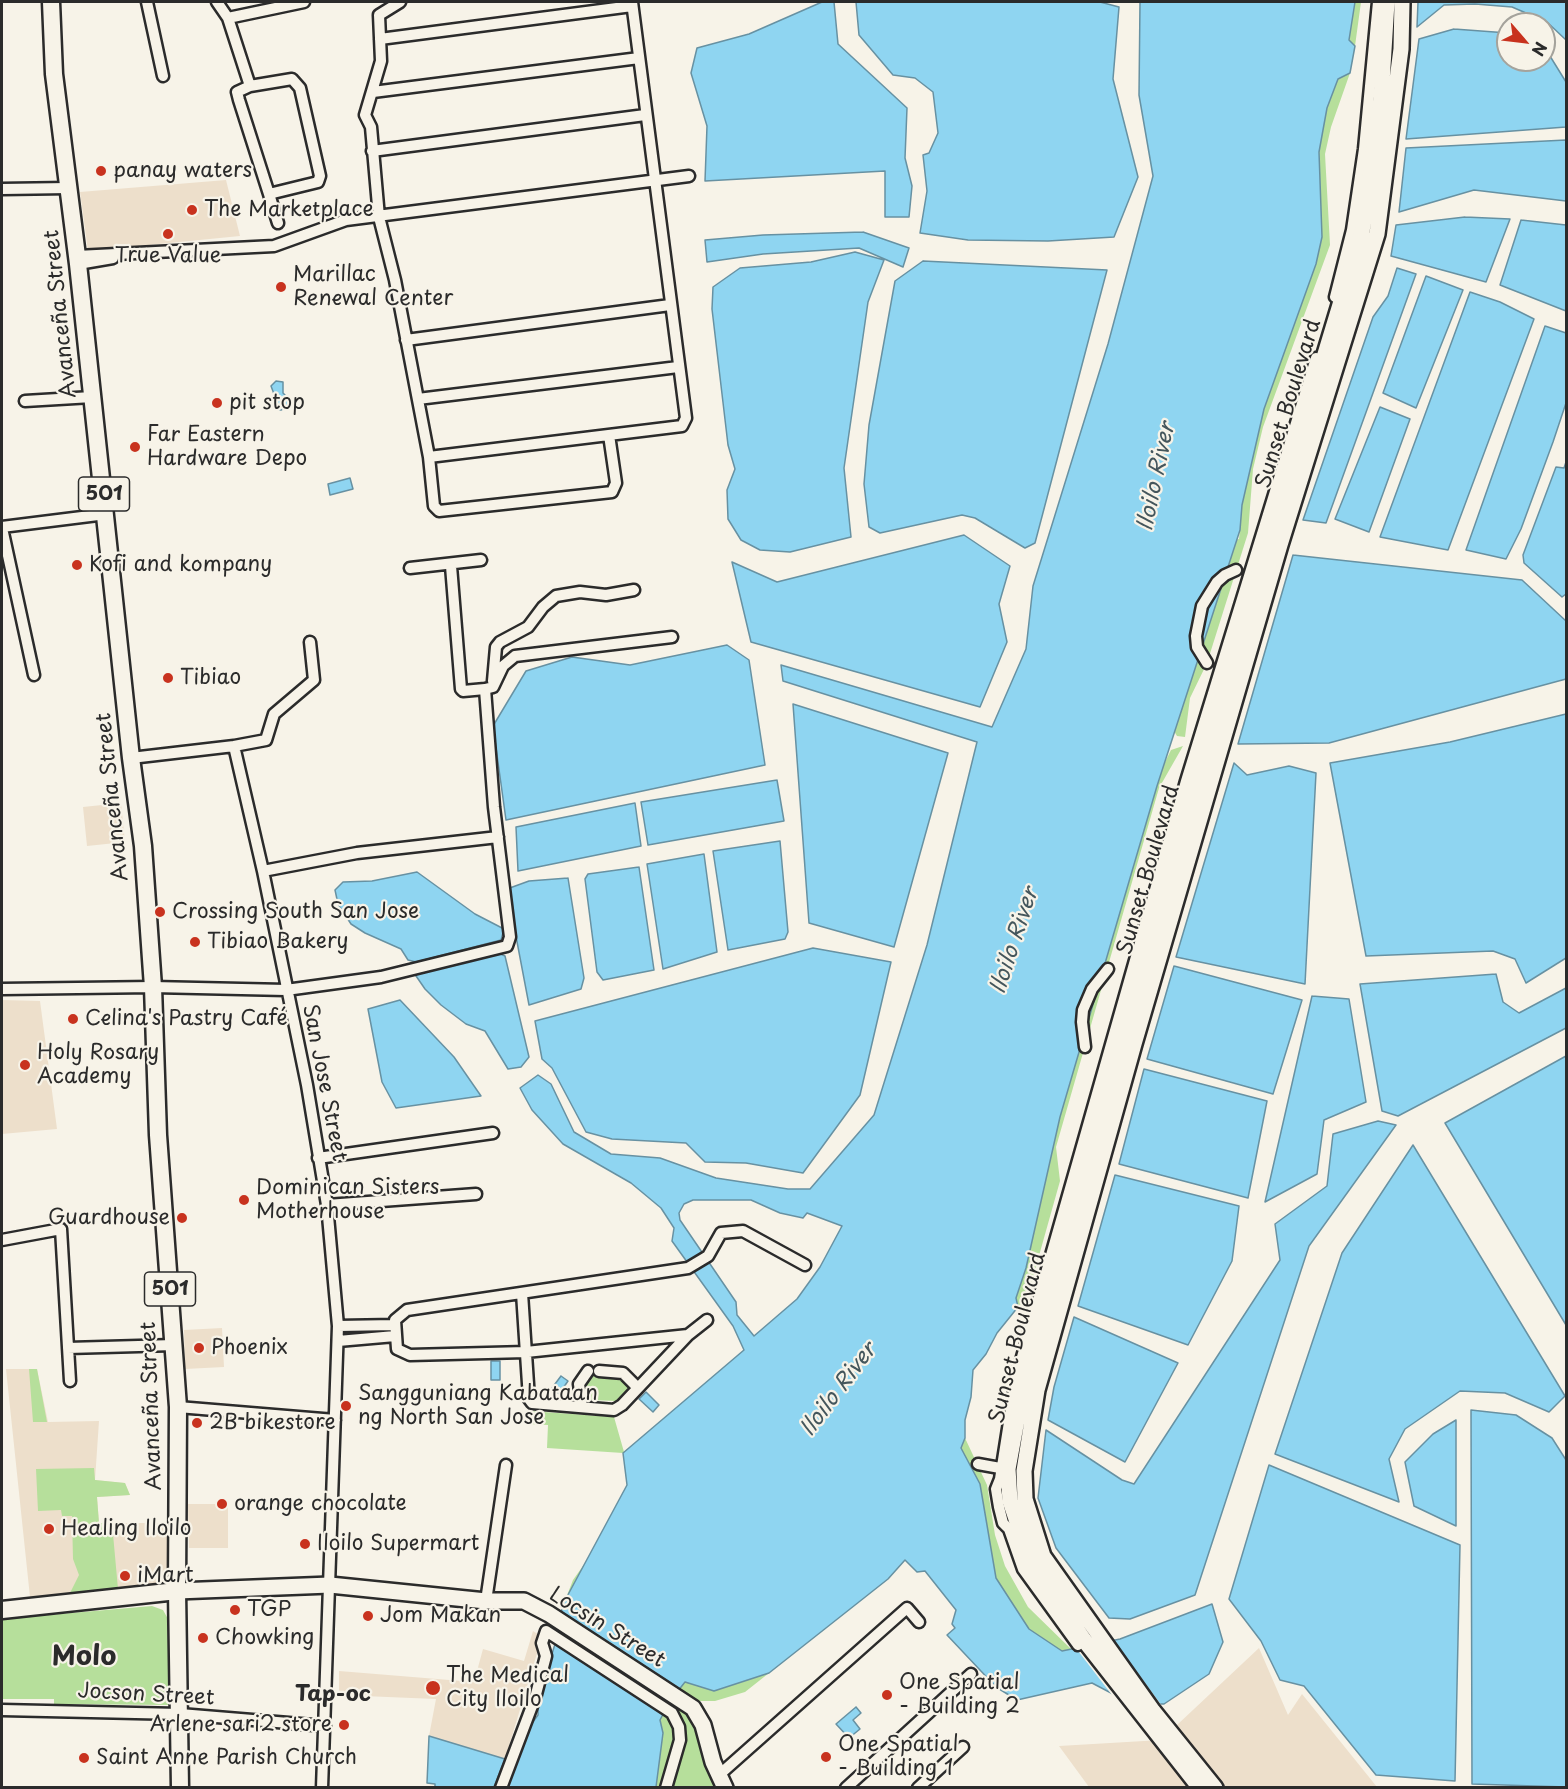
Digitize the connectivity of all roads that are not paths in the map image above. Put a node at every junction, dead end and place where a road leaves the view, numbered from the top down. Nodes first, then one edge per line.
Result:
1 (51, 2) edge
2 (147, 2) edge
3 (217, 2) edge
4 (303, 2) edge
5 (400, 2) edge
6 (1378, 2) edge
7 (1387, 2) edge
8 (1401, 2) edge
9 (632, 4) edge
10 (228, 18) junction
11 (380, 39) junction
12 (639, 58) junction
13 (163, 76) dead end
14 (250, 86) junction
15 (373, 92) junction
16 (645, 115) junction
17 (372, 152) junction
18 (689, 176) dead end
19 (654, 180) junction
20 (68, 188) junction
21 (2, 189) edge
22 (269, 194) junction
23 (379, 217) junction
24 (278, 223) dead end
25 (1369, 233) junction
26 (78, 260) junction
27 (670, 304) junction
28 (406, 340) junction
29 (678, 367) junction
30 (93, 398) junction
31 (418, 399) junction
32 (26, 401) dead end
33 (609, 435) junction
34 (429, 457) junction
35 (106, 514) junction
36 (2, 528) edge
37 (481, 560) dead end
38 (451, 566) junction
39 (410, 568) dead end
40 (1236, 570) dead end
41 (634, 590) dead end
42 (672, 637) dead end
43 (310, 642) dead end
44 (1207, 663) dead end
45 (34, 675) dead end
46 (489, 688) junction
47 (234, 746) junction
48 (131, 758) junction
49 (498, 837) junction
50 (263, 871) junction
51 (1108, 969) dead end
52 (153, 987) junction
53 (2, 989) edge
54 (286, 990) junction
55 (1085, 1047) dead end
56 (493, 1133) dead end
57 (318, 1158) junction
58 (476, 1194) dead end
59 (327, 1205) junction
60 (2, 1240) edge
61 (805, 1264) dead end
62 (522, 1293) junction
63 (707, 1320) dead end
64 (338, 1326) junction
65 (395, 1330) junction
66 (688, 1335) junction
67 (338, 1341) junction
68 (174, 1345) junction
69 (68, 1348) junction
70 (526, 1352) junction
71 (70, 1381) dead end
72 (638, 1388) junction
73 (178, 1407) junction
74 (582, 1407) junction
75 (335, 1420) junction
76 (978, 1464) dead end
77 (506, 1465) dead end
78 (1000, 1468) junction
79 (330, 1585) junction
80 (177, 1591) junction
81 (486, 1601) junction
82 (2, 1610) edge
83 (919, 1622) dead end
84 (1086, 1639) junction
85 (972, 1674) dead end
86 (2, 1710) edge
87 (180, 1714) junction
88 (1148, 1714) junction
89 (325, 1726) junction
90 (963, 1746) dead end
91 (722, 1781) edge
92 (180, 1788) edge
93 (322, 1788) edge
94 (501, 1788) edge
95 (666, 1788) edge
96 (846, 1788) edge
97 (918, 1788) edge
98 (1200, 1788) edge
99 (1215, 1788) edge

1 - 20 main road, Avanceña Street / 501
2 - 13 street
3 - 10 street
4 - 10 street
5 - 11 street
6 - 78 street
7 - 25 main road, Sunset Boulevard
8 - 25 main road, Sunset Boulevard
9 - 11 street
9 - 12 street
10 - 14 street
11 - 15 street
12 - 15 street
12 - 16 street
14 - 22 street
14 - 22 street
15 - 17 street
16 - 17 street
16 - 19 street
17 - 23 street
18 - 19 street
19 - 23 street
19 - 27 street
20 - 21 street
20 - 26 main road, Avanceña Street / 501
22 - 24 street
23 - 26 street
23 - 28 street
25 - 84 main road, Sunset Boulevard
26 - 30 main road, Avanceña Street / 501
27 - 28 street
27 - 29 street
28 - 31 street
29 - 31 street
29 - 33 street
30 - 32 street
30 - 35 main road, Avanceña Street / 501
31 - 34 street
33 - 34 street
33 - 34 street
35 - 36 street
35 - 48 main road, Avanceña Street / 501
36 - 45 street
37 - 38 street
38 - 39 street
38 - 46 street
40 - 44 street
41 - 46 street
42 - 46 street
43 - 47 street
46 - 49 street
47 - 48 street
47 - 50 street, San Jose Street
48 - 52 main road, Avanceña Street / 501
49 - 50 street
49 - 54 street
50 - 54 street, San Jose Street
51 - 55 street
52 - 53 street
52 - 54 street
52 - 68 main road, Avanceña Street / 501
54 - 57 street, San Jose Street
56 - 57 street
57 - 59 street, San Jose Street
58 - 59 street
59 - 64 street, San Jose Street
60 - 69 street
61 - 62 street
62 - 65 street
62 - 70 street
63 - 66 street
64 - 65 street
64 - 67 street, San Jose Street
65 - 67 street
65 - 70 street
66 - 70 street
66 - 72 street
67 - 75 street, San Jose Street
68 - 69 street
68 - 73 main road, Avanceña Street / 501
69 - 71 street
70 - 74 street
72 - 74 street
72 - 74 street
73 - 75 street
73 - 80 main road, Avanceña Street / 501
75 - 79 street, San Jose Street
76 - 78 street
77 - 81 street
78 - 84 street
79 - 80 main road, Locsin Street
79 - 81 main road, Locsin Street
79 - 89 street, San Jose Street
80 - 82 main road
80 - 87 main road, 501
81 - 91 main road, Locsin Street
83 - 91 street
84 - 88 main road, Sunset Boulevard
85 - 96 street
86 - 87 street, Jocson Street
87 - 89 street, Jocson Street
87 - 92 main road, 501
88 - 98 main road
88 - 99 main road
89 - 93 street, San Jose Street
90 - 97 street
94 - 95 street

